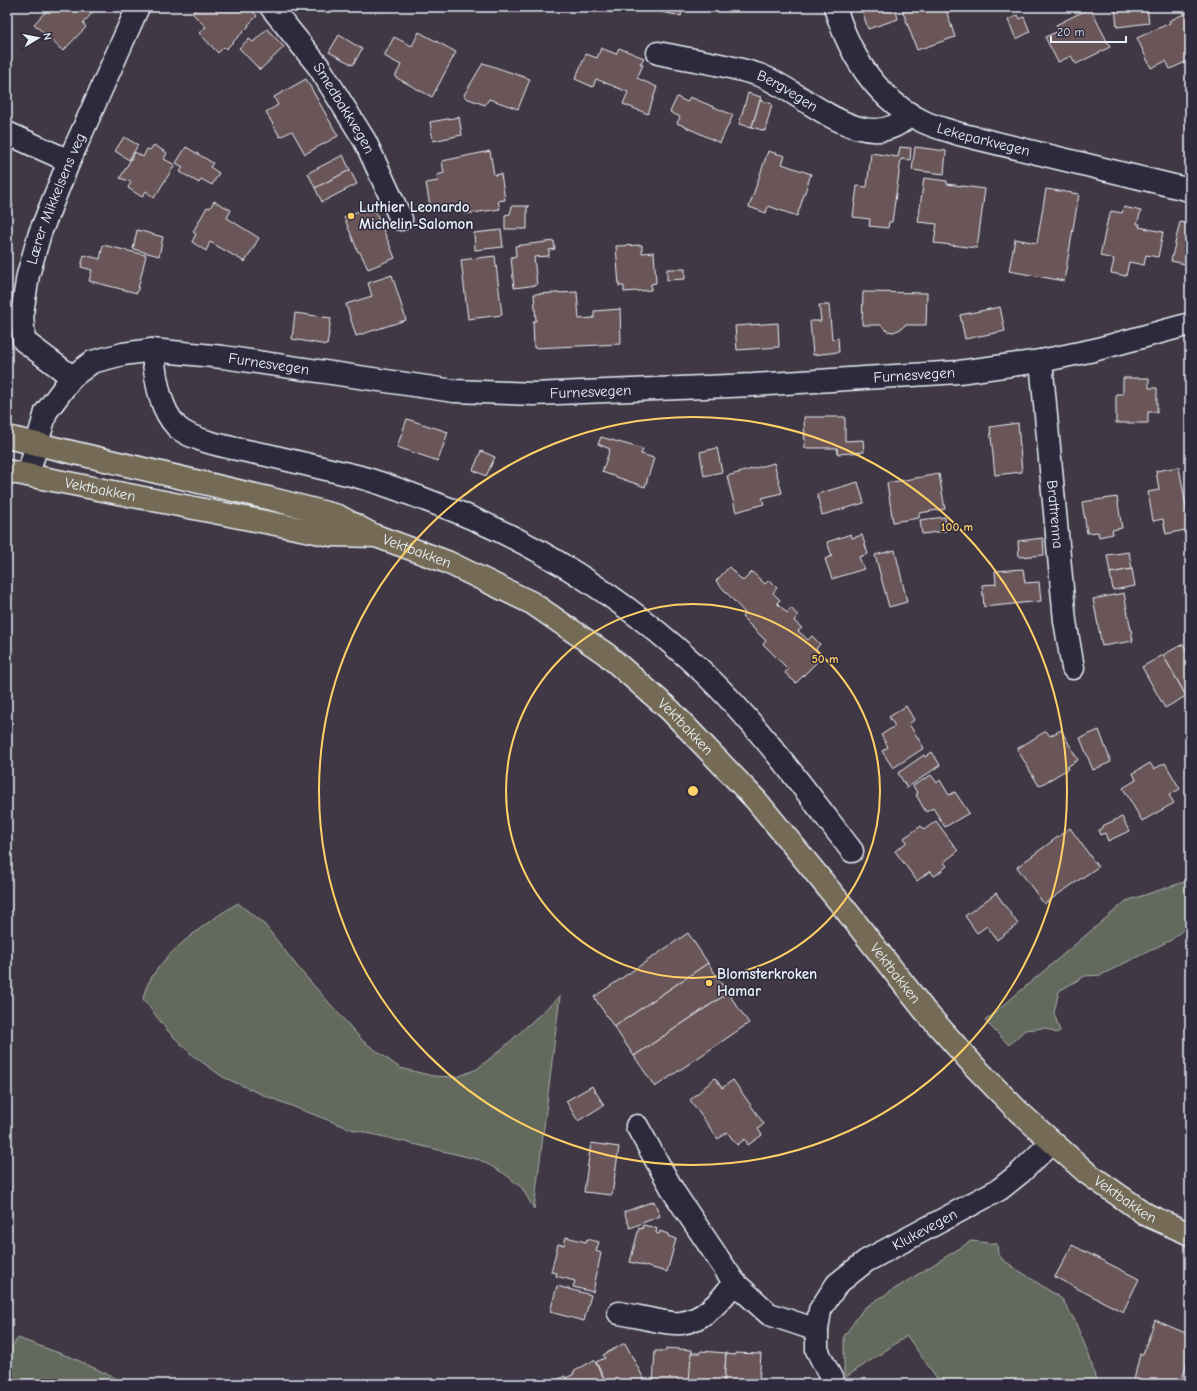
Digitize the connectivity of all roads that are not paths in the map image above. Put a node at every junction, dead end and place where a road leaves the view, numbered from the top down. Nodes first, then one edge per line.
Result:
1 (138, 7) edge
2 (271, 7) edge
3 (835, 7) edge
4 (658, 53) dead end
5 (910, 114) junction
6 (7, 133) edge
7 (69, 161) junction
8 (1190, 190) edge
9 (401, 219) dead end
10 (1190, 324) edge
11 (152, 350) junction
12 (1041, 361) junction
13 (72, 377) junction
14 (7, 437) edge
15 (36, 444) junction
16 (17, 473) edge
17 (376, 536) junction
18 (1073, 668) dead end
19 (852, 851) dead end
20 (637, 1126) dead end
21 (1052, 1142) junction
22 (1190, 1234) edge
23 (734, 1282) junction
24 (619, 1313) dead end
25 (816, 1330) junction
26 (834, 1384) edge

1 - 7 street, Lærer Mikkelsens veg
2 - 9 street, Smedbakkvegen
3 - 5 street, Lekeparkvegen
4 - 5 street, Bergvegen
5 - 8 street, Lekeparkvegen
6 - 7 street
7 - 13 street, Lærer Mikkelsens veg
10 - 12 street, Furnesvegen
11 - 12 street, Furnesvegen
11 - 13 street, Furnesvegen
11 - 19 street
12 - 18 street, Brattrenna
13 - 15 street, Furnesvegen
14 - 15 main road
15 - 16 street, Furnesvegen
15 - 17 main road
16 - 17 main road, Vektbakken
17 - 21 main road, Vektbakken
20 - 23 street
21 - 22 main road, Vektbakken
21 - 25 street, Klukevegen
23 - 24 street
23 - 25 street
25 - 26 street, Klukevegen

